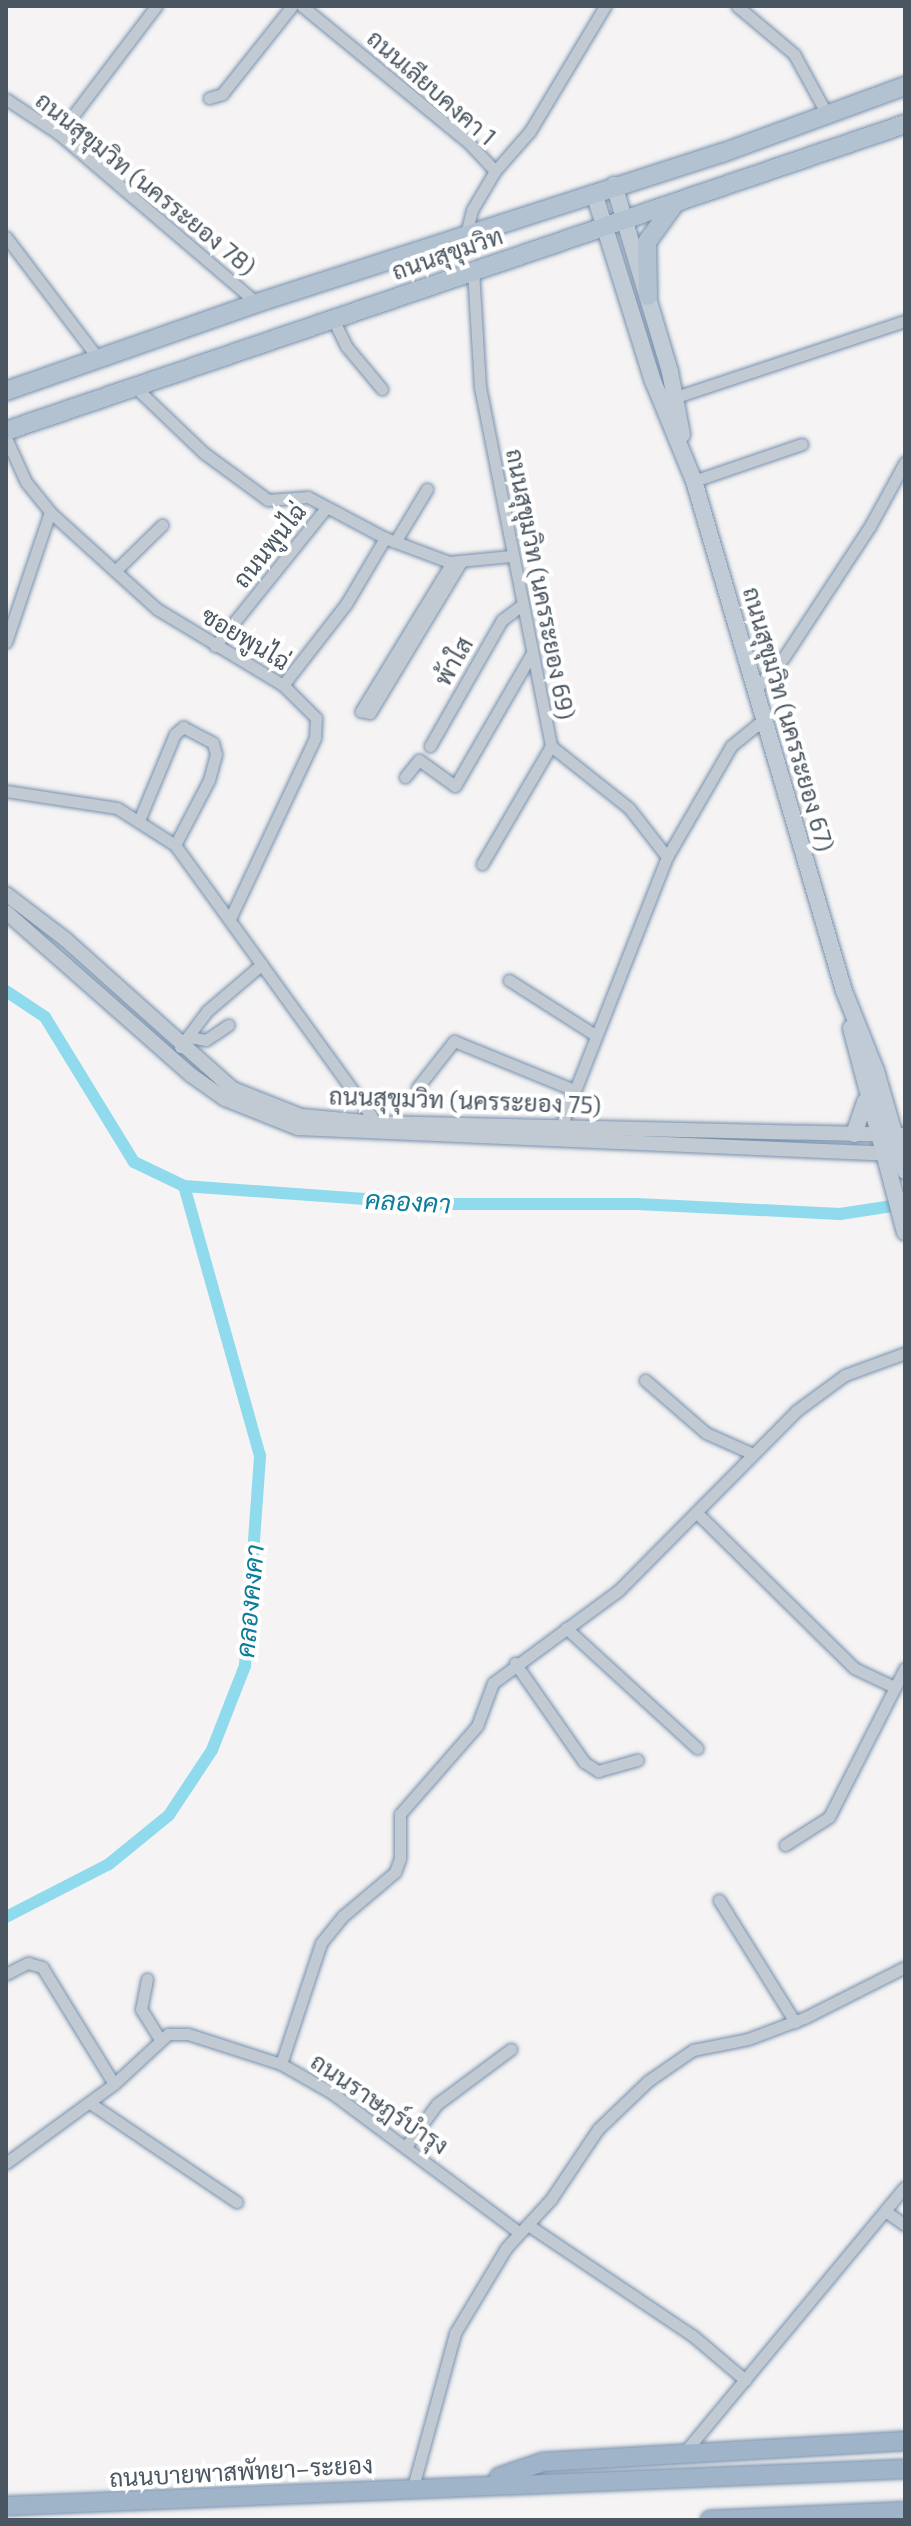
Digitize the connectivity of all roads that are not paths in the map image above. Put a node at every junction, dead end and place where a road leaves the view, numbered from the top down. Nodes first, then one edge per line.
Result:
1 (156, 6) edge
2 (292, 6) edge
3 (302, 6) edge
4 (605, 6) edge
5 (737, 6) edge
6 (905, 86) edge
7 (209, 98) dead end
8 (6, 99) edge
9 (828, 116) junction
10 (905, 124) edge
11 (59, 134) junction
12 (495, 171) junction
13 (614, 185) junction
14 (594, 193) junction
15 (678, 200) junction
16 (625, 218) junction
17 (604, 225) junction
18 (466, 234) junction
19 (6, 237) edge
20 (473, 270) junction
21 (648, 296) junction
22 (257, 303) junction
23 (332, 317) junction
24 (905, 321) edge
25 (97, 357) junction
26 (136, 388) junction
27 (382, 389) dead end
28 (6, 391) edge
29 (676, 397) junction
30 (6, 431) edge
31 (6, 438) edge
32 (802, 444) dead end
33 (686, 461) junction
34 (905, 462) edge
35 (694, 481) junction
36 (427, 489) dead end
37 (326, 508) junction
38 (50, 512) junction
39 (162, 525) dead end
40 (390, 540) junction
41 (511, 556) junction
42 (456, 563) junction
43 (115, 571) junction
44 (522, 605) junction
45 (420, 623) junction
46 (6, 642) edge
47 (215, 646) junction
48 (531, 655) junction
49 (283, 685) junction
50 (755, 690) junction
51 (763, 720) junction
52 (430, 746) dead end
53 (551, 746) junction
54 (405, 777) dead end
55 (6, 791) edge
56 (140, 818) junction
57 (175, 845) junction
58 (667, 857) junction
59 (482, 864) dead end
60 (6, 894) edge
61 (6, 912) edge
62 (230, 919) junction
63 (262, 964) junction
64 (509, 980) dead end
65 (844, 991) junction
66 (228, 1025) dead end
67 (595, 1035) junction
68 (184, 1042) junction
69 (417, 1088) dead end
70 (574, 1090) junction
71 (866, 1097) junction
72 (376, 1123) junction
73 (561, 1126) junction
74 (854, 1134) junction
75 (877, 1135) junction
76 (900, 1135) edge
77 (882, 1154) junction
78 (902, 1154) edge
79 (905, 1171) edge
80 (905, 1232) edge
81 (905, 1353) edge
82 (645, 1380) dead end
83 (753, 1454) junction
84 (698, 1514) junction
85 (566, 1628) junction
86 (515, 1663) junction
87 (905, 1668) edge
88 (892, 1686) junction
89 (697, 1748) dead end
90 (637, 1760) dead end
91 (785, 1845) dead end
92 (719, 1900) dead end
93 (905, 1967) edge
94 (6, 1974) edge
95 (147, 1979) dead end
96 (795, 2022) junction
97 (160, 2040) junction
98 (511, 2049) dead end
99 (281, 2064) junction
100 (114, 2084) junction
101 (90, 2103) junction
102 (407, 2145) junction
103 (6, 2163) edge
104 (905, 2187) edge
105 (237, 2202) dead end
106 (885, 2211) junction
107 (905, 2225) edge
108 (524, 2229) junction
109 (745, 2380) junction
110 (905, 2441) edge
111 (680, 2456) junction
112 (905, 2469) edge
113 (479, 2484) junction
114 (413, 2487) junction
115 (6, 2506) edge
116 (905, 2511) edge
117 (710, 2520) edge

1 - 11 street
2 - 7 street
3 - 12 street, ถนนเลียบคงคา 1
4 - 12 street
5 - 9 street
6 - 9 main road, ถนนสุขุมวิท
8 - 11 street, ถนนสุขุมวิท (นครระยอง 78)
9 - 13 main road, ถนนสุขุมวิท
10 - 15 main road, ถนนสุขุมวิท
11 - 22 street, ถนนสุขุมวิท (นครระยอง 78)
12 - 18 street
13 - 14 main road, ถนนสุขุมวิท
13 - 16 main road, ถนนสุขุมวิท (นครระยอง 67)
14 - 17 main road, ถนนสุขุมวิท (นครระยอง 67)
14 - 18 main road, ถนนสุขุมวิท
15 - 16 main road, ถนนสุขุมวิท
15 - 21 main road
16 - 17 main road, ถนนสุขุมวิท
16 - 21 main road, ถนนสุขุมวิท (นครระยอง 67)
17 - 20 main road, ถนนสุขุมวิท
17 - 33 main road, ถนนสุขุมวิท (นครระยอง 67)
18 - 22 main road, ถนนสุขุมวิท
19 - 25 street
20 - 23 main road, ถนนสุขุมวิท
20 - 41 street, ถนนสุขุมวิท (นครระยอง 69)
21 - 29 main road, ถนนสุขุมวิท (นครระยอง 67)
22 - 25 main road, ถนนสุขุมวิท
23 - 26 main road, ถนนสุขุมวิท
23 - 27 street
24 - 29 street
25 - 28 main road, ถนนสุขุมวิท
26 - 30 main road, ถนนสุขุมวิท
26 - 37 street
29 - 33 main road, ถนนสุขุมวิท (นครระยอง 67)
31 - 38 street, ซอยพูนไฉ่
32 - 35 street
33 - 35 main road, ถนนสุขุมวิท (นครระยอง 67)
34 - 50 street
35 - 50 main road, ถนนสุขุมวิท (นครระยอง 67)
36 - 40 street
37 - 40 street
37 - 47 street, ถนนพูนไฉ่
38 - 43 street, ซอยพูนไฉ่
38 - 46 street
39 - 43 street
40 - 42 street
40 - 49 street
41 - 42 street
41 - 44 street, ถนนสุขุมวิท (นครระยอง 69)
42 - 45 street
43 - 47 street, ซอยพูนไฉ่
44 - 48 street, ถนนสุขุมวิท (นครระยอง 69)
44 - 52 street, พ้าใส
45 - 45 street
47 - 49 street, ซอยพูนไฉ่
48 - 53 street, ถนนสุขุมวิท (นครระยอง 69)
48 - 54 street
49 - 62 street, ซอยพูนไฉ่
50 - 51 main road, ถนนสุขุมวิท (นครระยอง 67)
51 - 58 street
51 - 65 main road, ถนนสุขุมวิท (นครระยอง 67)
53 - 58 street, ถนนสุขุมวิท (นครระยอง 69)
53 - 59 street
55 - 56 street
56 - 57 street
56 - 57 street
57 - 62 street
58 - 67 street
60 - 68 street, ถนนสุขุมวิท (นครระยอง 75)
61 - 77 street, ถนนสุขุมวิท (นครระยอง 75)
62 - 63 street
63 - 68 street
63 - 72 street
64 - 67 street
65 - 71 main road, ถนนสุขุมวิท (นครระยอง 67)
65 - 76 main road, ถนนสุขุมวิท (นครระยอง 67)
66 - 68 street
67 - 70 street
68 - 72 street, ถนนสุขุมวิท (นครระยอง 75)
69 - 70 street
70 - 73 street
71 - 74 main road
71 - 75 main road, ถนนสุขุมวิท (นครระยอง 67)
72 - 73 street, ถนนสุขุมวิท (นครระยอง 75)
73 - 74 street, ถนนสุขุมวิท (นครระยอง 75)
74 - 75 street, ถนนสุขุมวิท (นครระยอง 75)
75 - 76 street, ถนนสุขุมวิท (นครระยอง 75)
75 - 77 main road, ถนนสุขุมวิท (นครระยอง 67)
76 - 78 main road, ถนนสุขุมวิท (นครระยอง 67)
77 - 78 street, ถนนสุขุมวิท (นครระยอง 75)
77 - 80 main road, ถนนสุขุมวิท (นครระยอง 67)
78 - 79 main road, ถนนสุขุมวิท (นครระยอง 67)
81 - 83 street
82 - 83 street
83 - 84 street
84 - 85 street
84 - 88 street
85 - 86 street
85 - 89 street
86 - 90 street
86 - 99 street
87 - 88 street
88 - 91 street
92 - 96 street
93 - 96 street
94 - 100 street
95 - 97 street
96 - 108 street
97 - 99 street, ถนนราษฎร์บำรุง
97 - 100 street
98 - 102 street
99 - 102 street, ถนนราษฎร์บำรุง
100 - 101 street
101 - 103 street
101 - 105 street
102 - 108 street, ถนนราษฎร์บำรุง
104 - 106 street
106 - 107 street
106 - 109 street
108 - 109 street, ถนนราษฎร์บำรุง
108 - 114 street
109 - 111 street
110 - 111 highway, ถนนบายพาสพัทยา–ระยอง
111 - 113 highway, ถนนบายพาสพัทยา–ระยอง
112 - 113 highway, ถนนบายพาสพัทยา–ระยอง
113 - 114 highway, ถนนบายพาสพัทยา–ระยอง
114 - 115 highway, ถนนบายพาสพัทยา–ระยอง
116 - 117 highway

